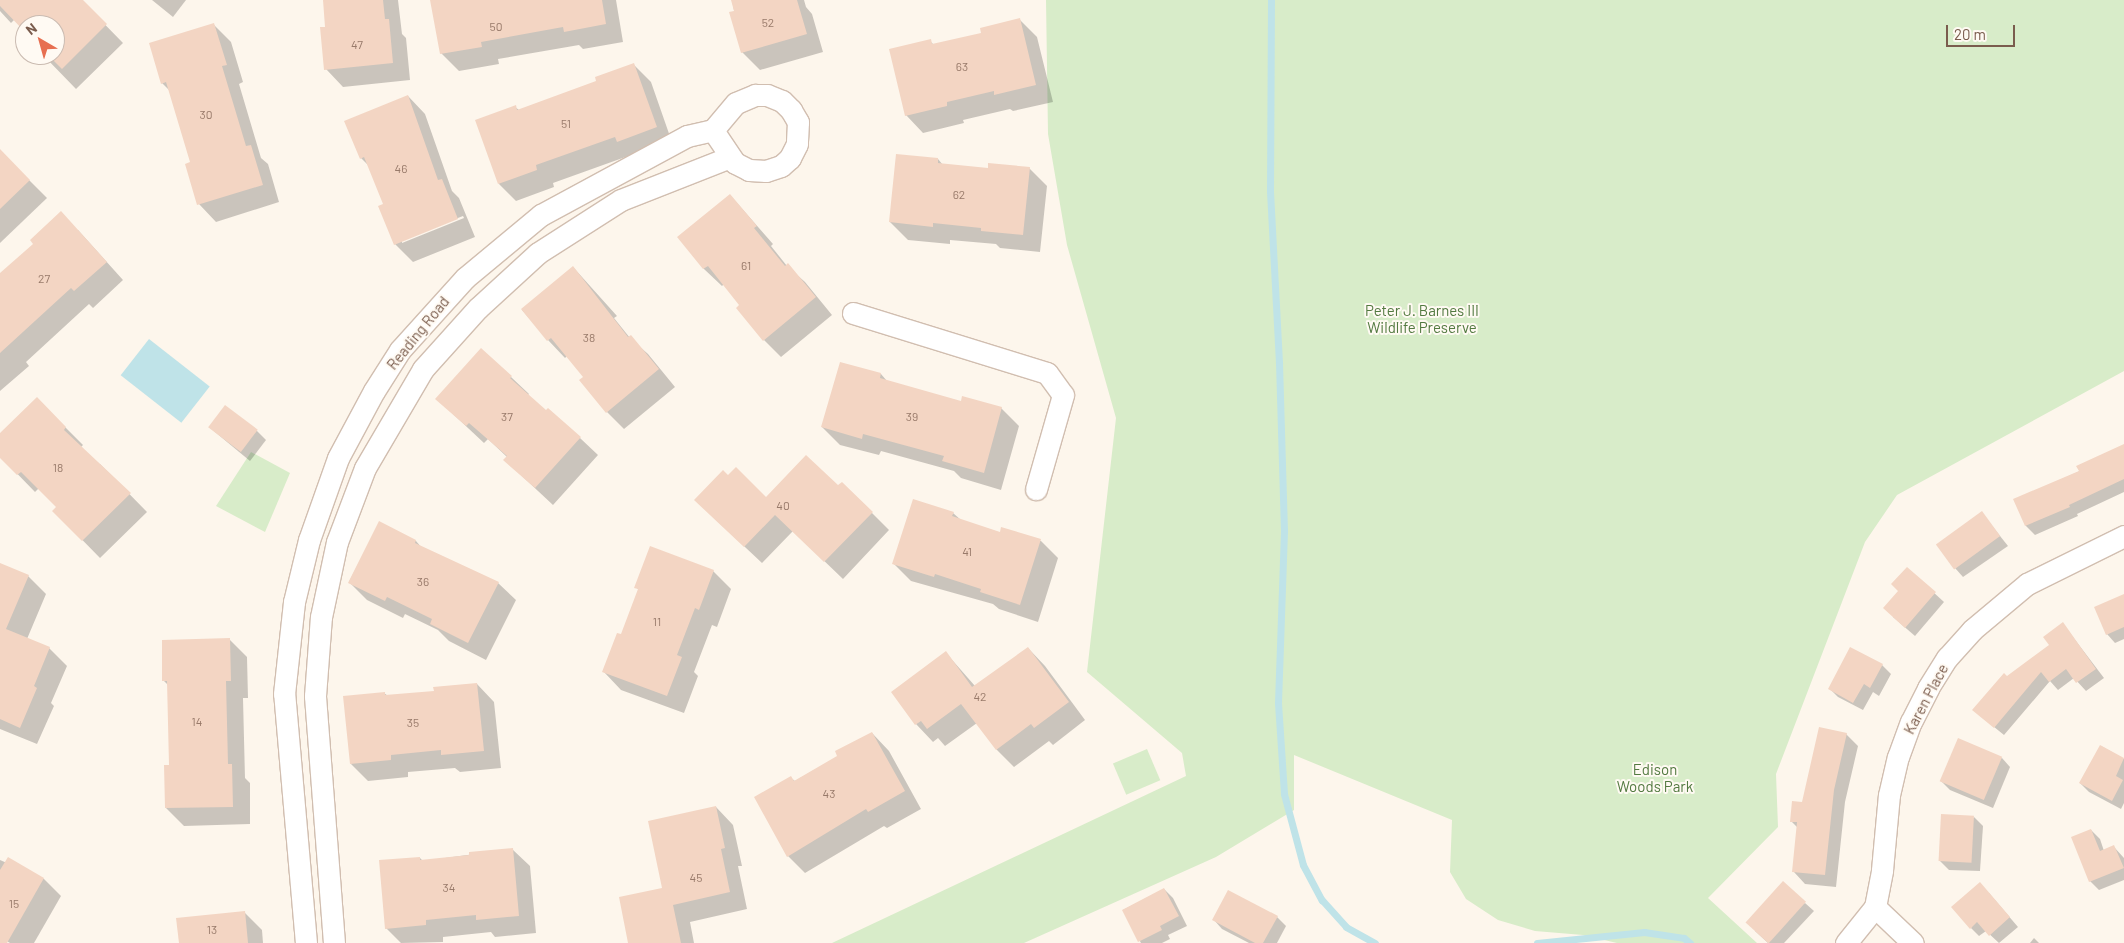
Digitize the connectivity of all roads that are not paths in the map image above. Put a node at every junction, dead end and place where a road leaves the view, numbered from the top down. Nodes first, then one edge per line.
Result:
1 (713, 130) junction
2 (730, 157) junction
3 (853, 313) dead end
4 (1036, 489) dead end
5 (2124, 536) edge
6 (1875, 907) junction
7 (306, 943) edge
8 (334, 943) edge
9 (1846, 943) edge
10 (1913, 943) edge

1 - 2 street
1 - 2 street
1 - 7 street, Reading Road
2 - 8 street, Reading Road
3 - 4 street
5 - 6 street, Karen Place
6 - 9 street, Karen Place
6 - 10 street

